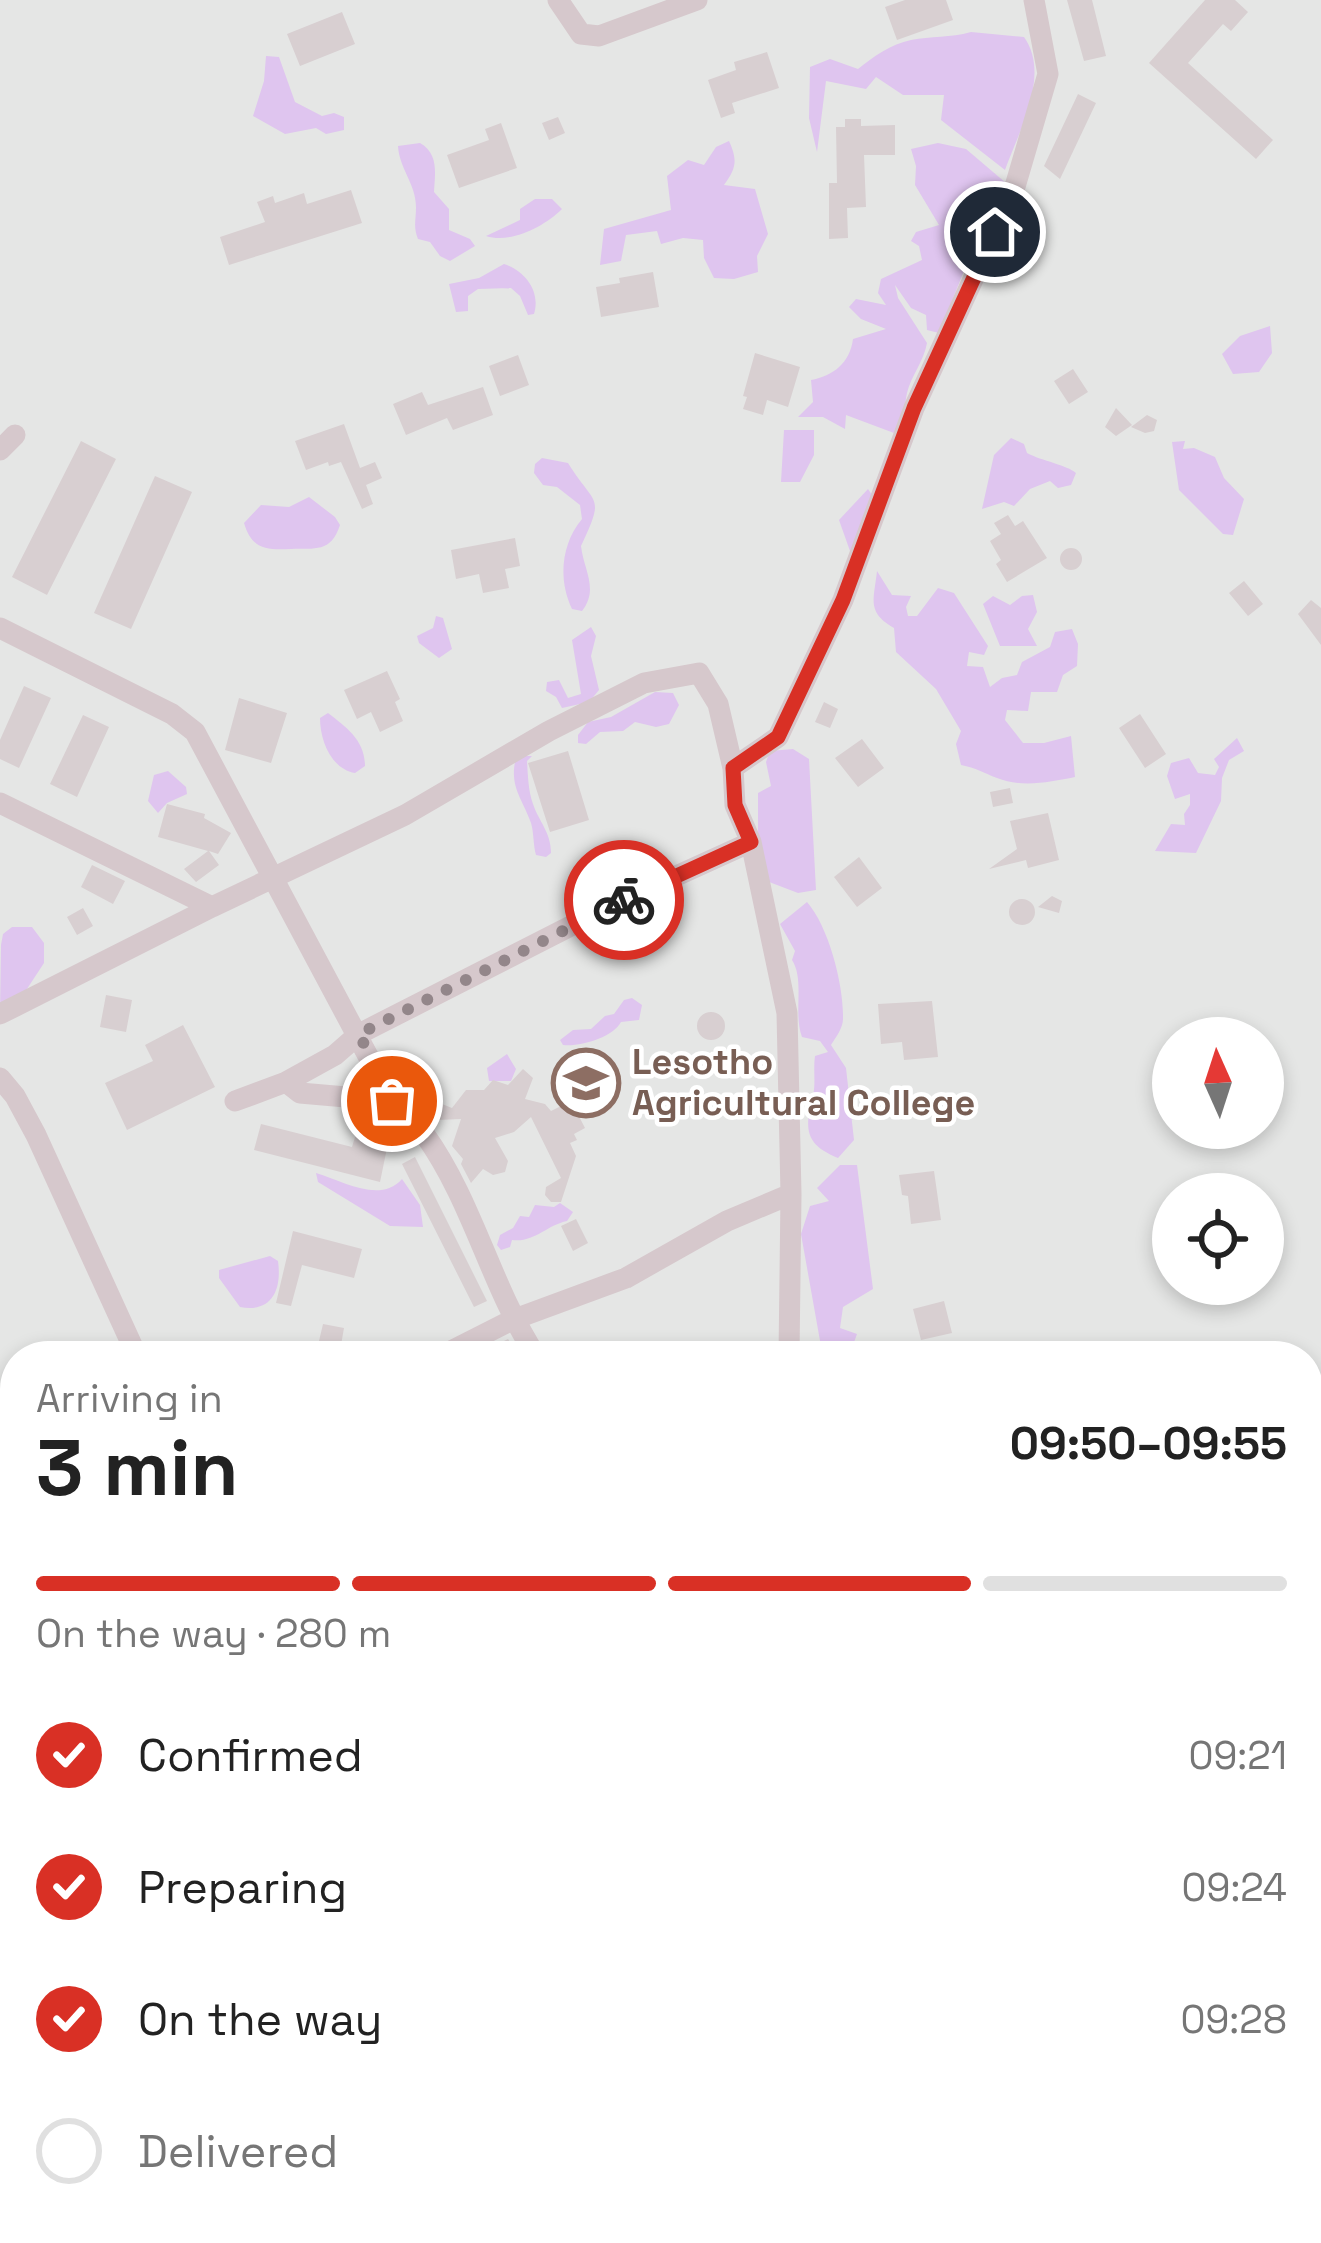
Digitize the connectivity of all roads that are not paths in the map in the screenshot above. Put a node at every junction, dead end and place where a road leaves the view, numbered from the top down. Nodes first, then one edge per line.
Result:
1 (558, 0) edge
2 (698, 0) edge
3 (1034, 0) edge
4 (0, 628) edge
5 (733, 768) junction
6 (0, 803) edge
7 (751, 842) junction
8 (272, 879) junction
9 (212, 907) junction
10 (0, 1014) edge
11 (359, 1034) junction
12 (0, 1078) edge
13 (286, 1082) junction
14 (235, 1101) dead end
15 (392, 1101) junction
16 (791, 1194) junction
17 (512, 1320) junction
18 (130, 1341) edge
19 (471, 1341) edge
20 (526, 1341) edge
21 (789, 1341) edge

1 - 2 street
3 - 5 street
4 - 8 street
5 - 7 street
5 - 8 street
6 - 9 street
7 - 11 street
7 - 16 street
8 - 9 street
8 - 11 street
9 - 10 street
11 - 13 street
11 - 15 street
12 - 18 street
13 - 14 street
13 - 15 street
15 - 17 street
16 - 17 street
16 - 21 street
17 - 19 street
17 - 20 street

